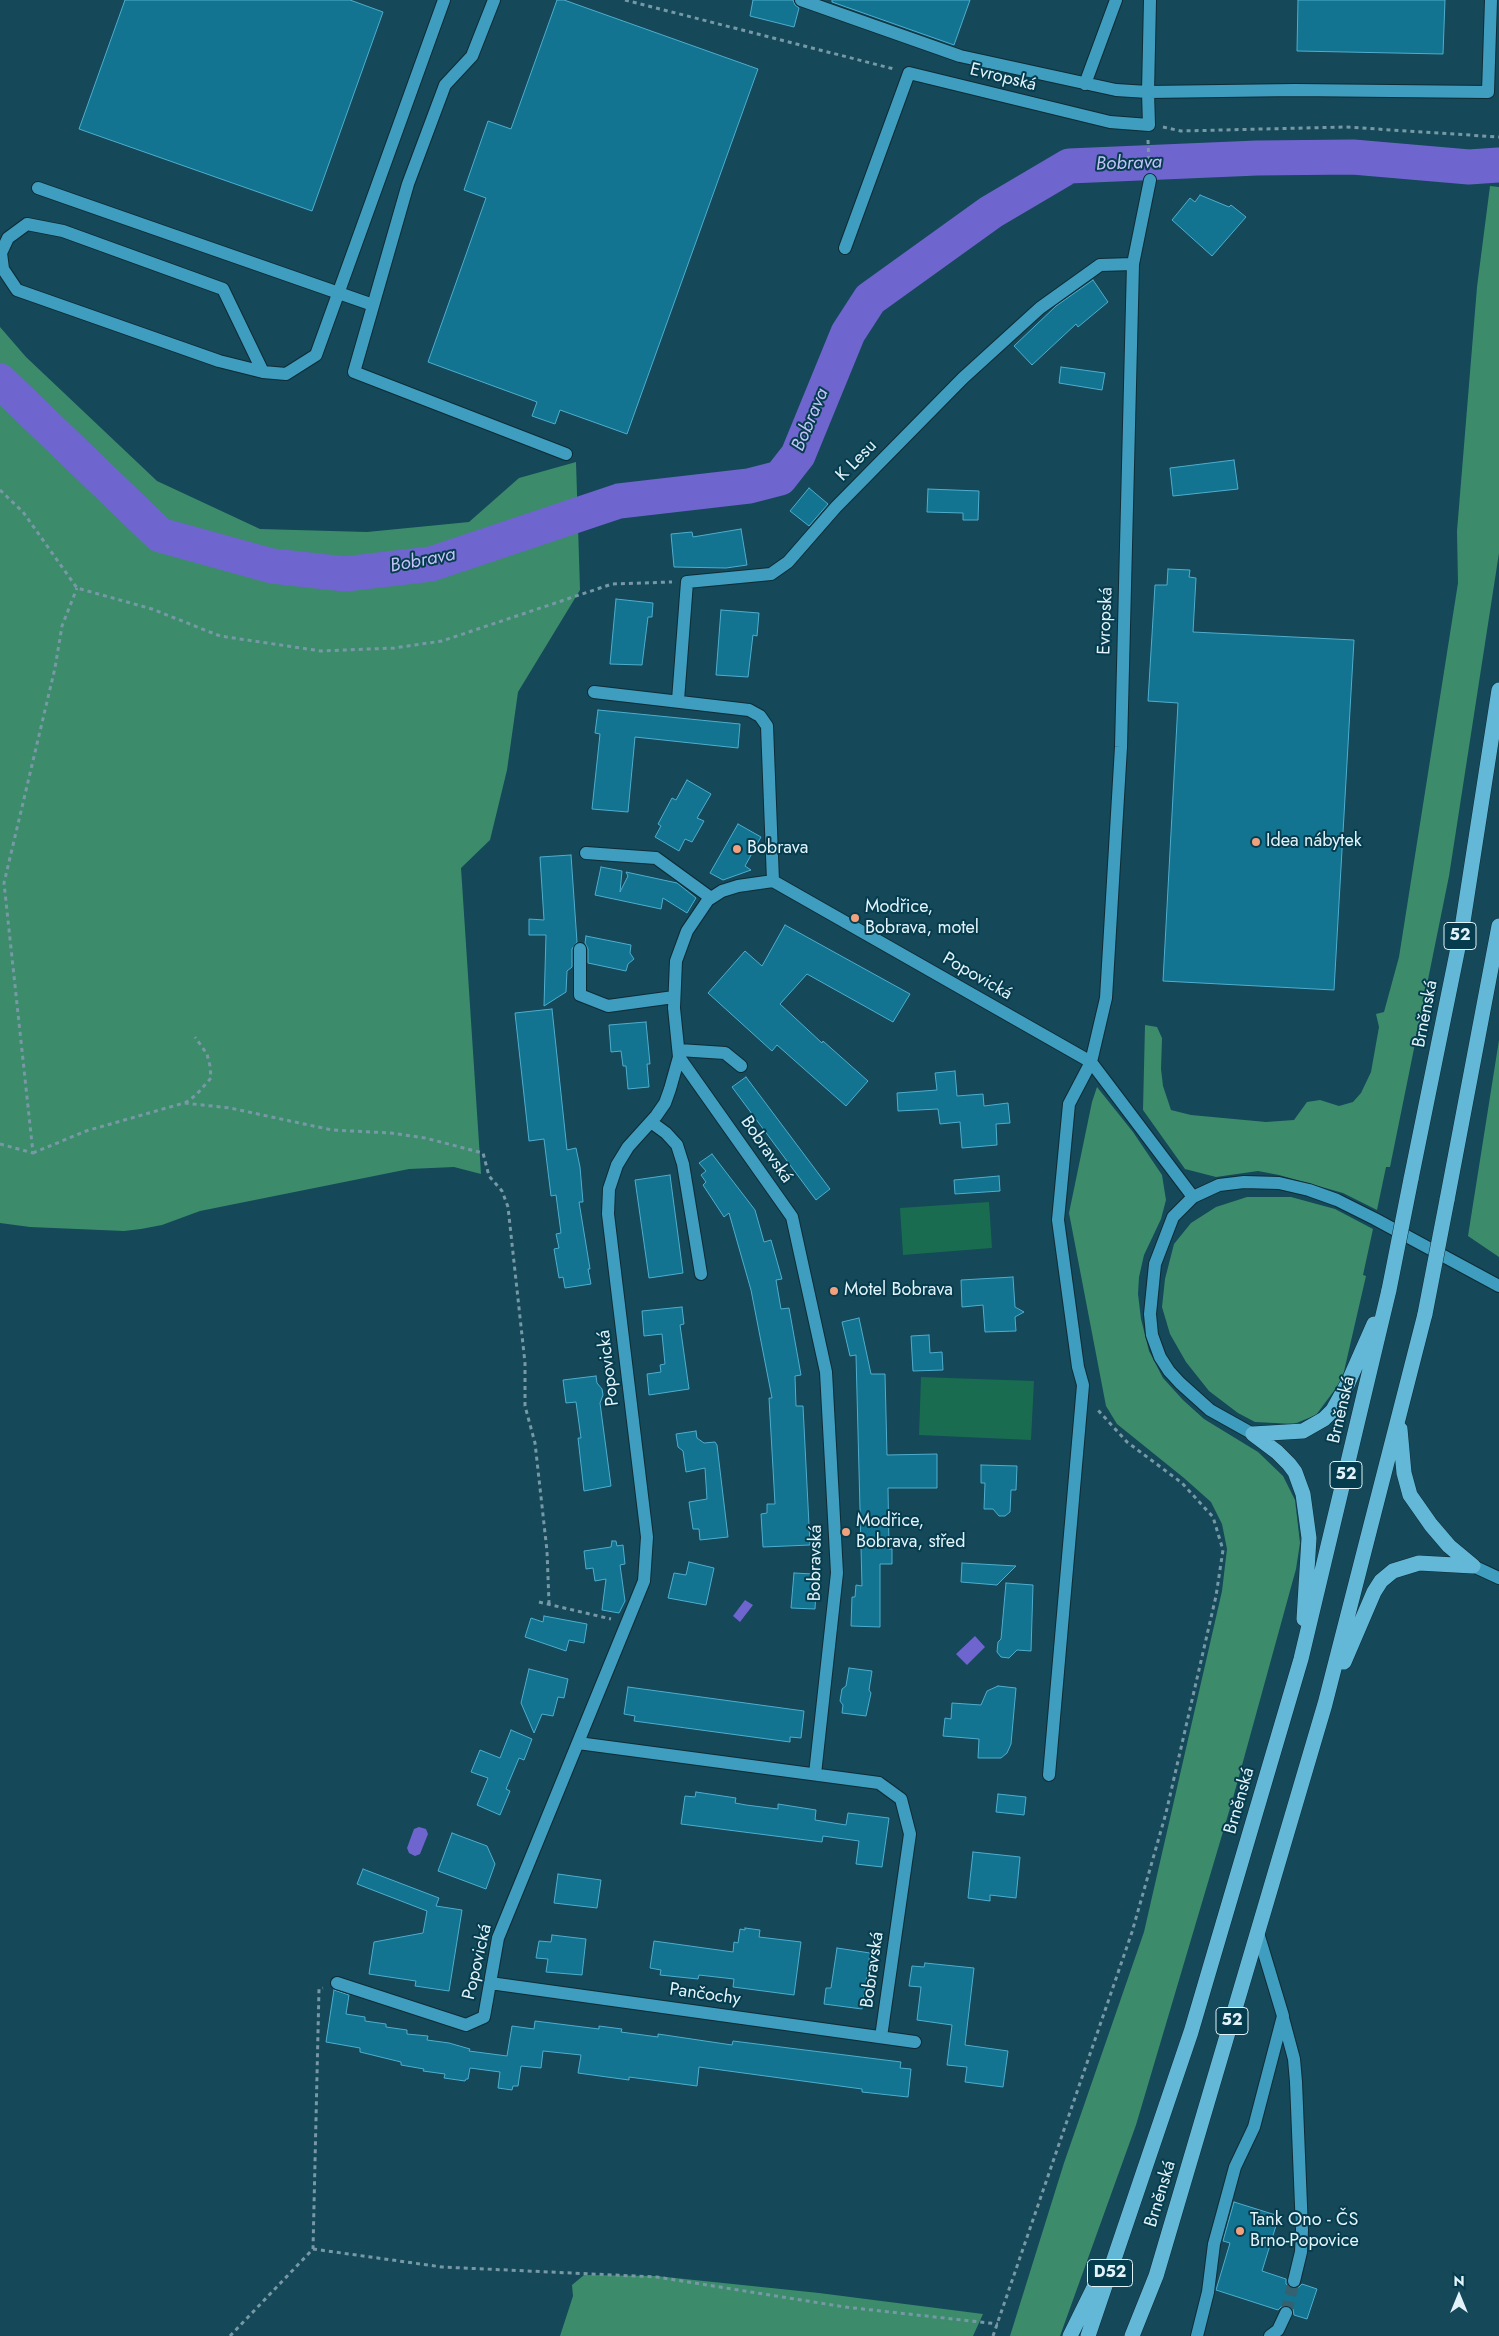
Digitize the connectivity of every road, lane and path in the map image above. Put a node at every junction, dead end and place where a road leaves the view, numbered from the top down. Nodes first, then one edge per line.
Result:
1 (444, 0) edge
2 (494, 0) edge
3 (625, 0) edge
4 (801, 0) edge
5 (1116, 0) edge
6 (1150, 0) edge
7 (1490, 0) edge
8 (909, 73) junction
9 (1085, 84) junction
10 (1148, 92) junction
11 (1149, 125) junction
12 (1499, 137) edge
13 (1148, 142) dead end
14 (1150, 180) joint
15 (38, 188) dead end
16 (846, 248) dead end
17 (1133, 264) junction
18 (338, 294) junction
19 (373, 305) junction
20 (263, 372) junction
21 (566, 454) dead end
22 (0, 490) edge
23 (687, 582) junction
24 (77, 588) junction
25 (1499, 690) edge
26 (594, 692) dead end
27 (678, 700) junction
28 (586, 853) dead end
29 (773, 881) junction
30 (710, 898) junction
31 (1499, 926) edge
32 (580, 949) dead end
33 (674, 997) junction
34 (195, 1036) dead end
35 (679, 1053) junction
36 (1091, 1062) junction
37 (741, 1066) dead end
38 (184, 1103) junction
39 (651, 1122) junction
40 (0, 1144) edge
41 (33, 1153) junction
42 (1193, 1197) junction
43 (701, 1274) dead end
44 (1499, 1286) edge
45 (1389, 1290) junction
46 (1083, 1385) junction
47 (1399, 1416) junction
48 (1253, 1434) junction
49 (1473, 1566) junction
50 (1499, 1578) edge
51 (539, 1602) dead end
52 (550, 1604) junction
53 (626, 1623) junction
54 (1301, 1659) junction
55 (1325, 1704) junction
56 (578, 1743) junction
57 (815, 1774) junction
58 (1049, 1775) dead end
59 (1258, 1933) junction
60 (337, 1983) joint
61 (490, 1983) junction
62 (1283, 2016) junction
63 (881, 2037) junction
64 (915, 2042) dead end
65 (1132, 2210) junction
66 (313, 2249) junction
67 (1294, 2281) tunnel mouth
68 (1286, 2313) tunnel mouth
69 (998, 2324) junction
70 (230, 2336) edge
71 (993, 2336) edge
72 (1070, 2336) edge
73 (1088, 2336) edge
74 (1132, 2336) edge
75 (1197, 2336) edge
76 (1270, 2336) edge

1 - 18 street
2 - 19 street
3 - 8 path
4 - 9 street
5 - 9 street
6 - 10 street
7 - 10 street
8 - 11 street, Evropská
8 - 16 street
9 - 10 street
10 - 11 street
11 - 12 path
13 - 14 path
14 - 17 street, Evropská
15 - 18 street
17 - 23 street, K Lesu
17 - 36 street, Evropská
18 - 19 street
18 - 20 street
19 - 21 street
20 - 20 street
22 - 24 path
23 - 24 path
23 - 27 street
24 - 41 path
25 - 45 highway, Brněnská / 52, bridge
26 - 27 street
27 - 29 street
28 - 30 street
29 - 30 street, Popovická
29 - 36 street, Popovická
30 - 33 street, Popovická
31 - 47 highway, Brněnská / 52, bridge
32 - 33 street
33 - 35 street, Popovická
34 - 38 path
35 - 37 street
35 - 39 street, Popovická
35 - 57 street, Bobravská
36 - 42 street
36 - 46 street
38 - 41 path
38 - 52 path
39 - 43 street
39 - 53 street, Popovická
40 - 41 path
42 - 44 street
42 - 48 street
45 - 48 highway
45 - 54 highway, Brněnská / 52
46 - 58 street
46 - 69 path
47 - 49 highway
47 - 55 highway, Brněnská / 52
48 - 54 highway
49 - 50 street
49 - 55 highway
51 - 52 path
52 - 53 path
53 - 56 street, Popovická
54 - 65 highway, Brněnská / 52
55 - 59 highway, Brněnská / 52
56 - 57 street
56 - 61 street, Popovická
57 - 63 street, Bobravská
59 - 62 street
59 - 74 highway, Brněnská / 52
60 - 61 street, Popovická
60 - 66 path
61 - 63 street, Pančochy
62 - 67 street
62 - 75 street
63 - 64 street, Pančochy
65 - 72 highway
65 - 73 highway, D52
66 - 69 path
66 - 70 path
68 - 76 street
69 - 71 path

